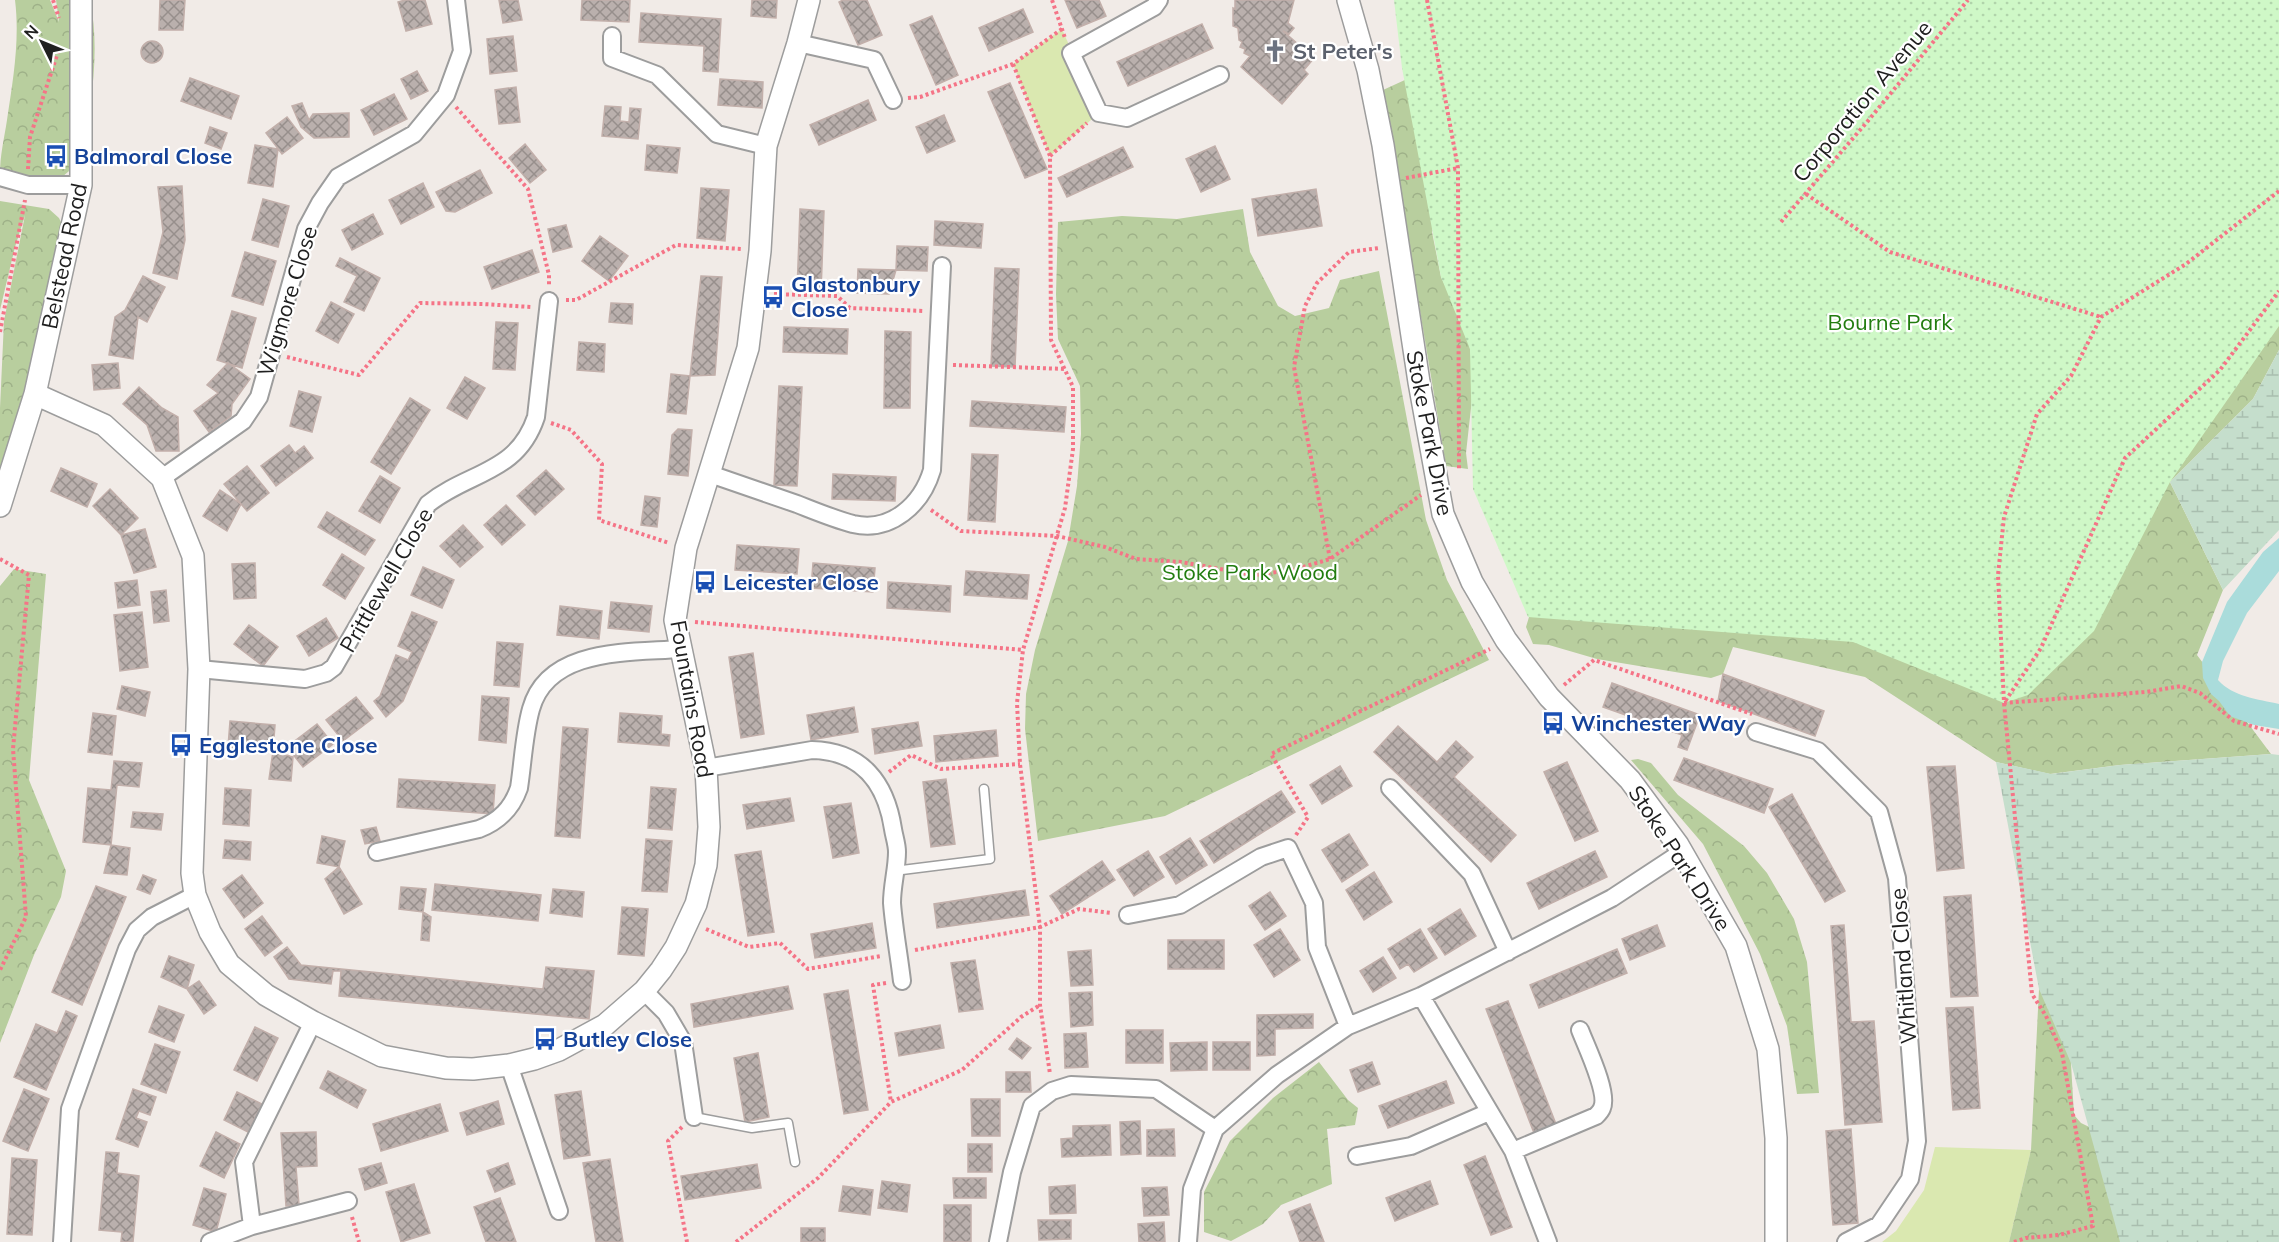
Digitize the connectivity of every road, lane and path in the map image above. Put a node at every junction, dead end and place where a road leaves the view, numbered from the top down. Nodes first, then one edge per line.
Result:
1 (81, 0) edge
2 (456, 0) edge
3 (809, 0) edge
4 (1052, 0) edge
5 (1159, 0) edge
6 (1348, 0) edge
7 (1427, 0) edge
8 (1968, 0) edge
9 (1062, 29) junction
10 (612, 36) dead end
11 (798, 43) junction
12 (1071, 52) junction
13 (1013, 64) junction
14 (1220, 75) dead end
15 (446, 95) junction
16 (893, 100) joint
17 (1100, 113) junction
18 (766, 146) junction
19 (1050, 156) junction
20 (1458, 168) junction
21 (0, 177) edge
22 (1387, 181) junction
23 (81, 185) junction
24 (2279, 191) edge
25 (1806, 194) junction
26 (1782, 222) dead end
27 (1397, 245) junction
28 (760, 250) junction
29 (942, 267) dead end
30 (2279, 291) edge
31 (756, 293) junction
32 (549, 305) junction
33 (939, 312) junction
34 (2101, 317) junction
35 (272, 353) junction
36 (938, 365) junction
37 (1066, 369) junction
38 (35, 394) junction
39 (536, 417) junction
40 (1459, 470) dead end
41 (710, 474) junction
42 (162, 478) junction
43 (1436, 484) junction
44 (918, 500) junction
45 (0, 506) edge
46 (1057, 536) junction
47 (686, 548) junction
48 (0, 559) edge
49 (1330, 559) junction
50 (675, 620) junction
51 (1506, 640) junction
52 (680, 649) junction
53 (1023, 650) junction
54 (199, 669) junction
55 (1549, 697) junction
56 (2004, 702) junction
57 (1756, 732) joint
58 (2279, 734) edge
59 (1020, 764) junction
60 (706, 768) junction
61 (877, 782) junction
62 (984, 789) dead end
63 (1390, 789) dead end
64 (1288, 848) junction
65 (377, 852) dead end
66 (1682, 852) junction
67 (894, 871) junction
68 (195, 895) junction
69 (1128, 915) dead end
70 (1508, 952) junction
71 (0, 970) edge
72 (902, 981) joint
73 (644, 991) junction
74 (1421, 996) junction
75 (1040, 1005) junction
76 (313, 1022) junction
77 (1348, 1026) junction
78 (1580, 1030) dead end
79 (509, 1065) junction
80 (1052, 1091) junction
81 (891, 1102) junction
82 (1489, 1112) junction
83 (694, 1117) junction
84 (1215, 1129) junction
85 (1513, 1151) junction
86 (1357, 1156) dead end
87 (795, 1162) dead end
88 (348, 1201) joint
89 (559, 1211) dead end
90 (252, 1226) junction
91 (62, 1242) edge
92 (210, 1242) edge
93 (359, 1242) edge
94 (687, 1242) edge
95 (736, 1242) edge
96 (998, 1242) edge
97 (1188, 1242) edge
98 (1548, 1242) edge
99 (1776, 1242) edge
100 (1846, 1242) edge
101 (2014, 1242) edge

1 - 23 street, Belstead Road
2 - 15 street, Wigmore Close
3 - 11 street, Fountains Road
4 - 9 path
5 - 12 street
6 - 22 street, Stoke Park Drive
7 - 20 path
8 - 25 path, Corporation Avenue
9 - 12 path
9 - 13 path
10 - 18 street
11 - 16 street
11 - 18 street, Fountains Road
12 - 17 street
13 - 16 path
13 - 19 path
14 - 17 street
15 - 32 path
15 - 35 street, Wigmore Close
17 - 19 path
18 - 28 street, Fountains Road
19 - 37 path
20 - 22 path
20 - 40 path
21 - 23 street
22 - 27 street, Stoke Park Drive
23 - 38 street, Belstead Road
24 - 34 path
25 - 26 path, Corporation Avenue
25 - 34 path
27 - 43 street, Stoke Park Drive
27 - 49 path
28 - 31 street, Fountains Road
28 - 32 path
29 - 33 street
30 - 56 path
31 - 33 path
31 - 41 street, Fountains Road
32 - 35 path
32 - 39 street, Prittlewell Close
33 - 36 street
34 - 56 path
35 - 42 street, Wigmore Close
36 - 37 path
36 - 44 street
37 - 46 path
38 - 42 street, Fountains Road
38 - 45 street, Belstead Road
39 - 47 path
39 - 54 street, Prittlewell Close
41 - 44 street
41 - 47 street, Fountains Road
42 - 54 street, Fountains Road
43 - 49 path
43 - 51 street, Stoke Park Drive
44 - 46 path
46 - 49 path
46 - 53 path
47 - 50 street, Fountains Road
48 - 71 path
50 - 52 street, Fountains Road
50 - 53 path
51 - 55 street, Stoke Park Drive
51 - 64 path
52 - 60 street, Fountains Road
52 - 65 street
53 - 59 path
54 - 68 street, Fountains Road
55 - 57 path
55 - 66 street, Stoke Park Drive
56 - 58 path
56 - 101 path
57 - 100 street, Whitland Close
59 - 61 path
59 - 75 path
60 - 61 street
60 - 73 street, Fountains Road
61 - 67 street
62 - 67 lane
63 - 70 street
64 - 69 street
64 - 77 street
66 - 70 street
66 - 99 street, Stoke Park Drive
67 - 72 street
68 - 76 street, Fountains Road
68 - 91 street
70 - 74 street
72 - 81 path
73 - 79 street, Fountains Road
73 - 83 street
74 - 77 street
74 - 82 street
75 - 80 path
75 - 81 path
76 - 79 street, Fountains Road
76 - 90 street
77 - 84 street
78 - 85 street
79 - 89 street
80 - 84 street
80 - 96 street
81 - 95 path
82 - 85 street
82 - 86 street
83 - 87 lane
83 - 94 path
84 - 97 street
85 - 98 street
88 - 90 street
88 - 93 path
90 - 92 street

